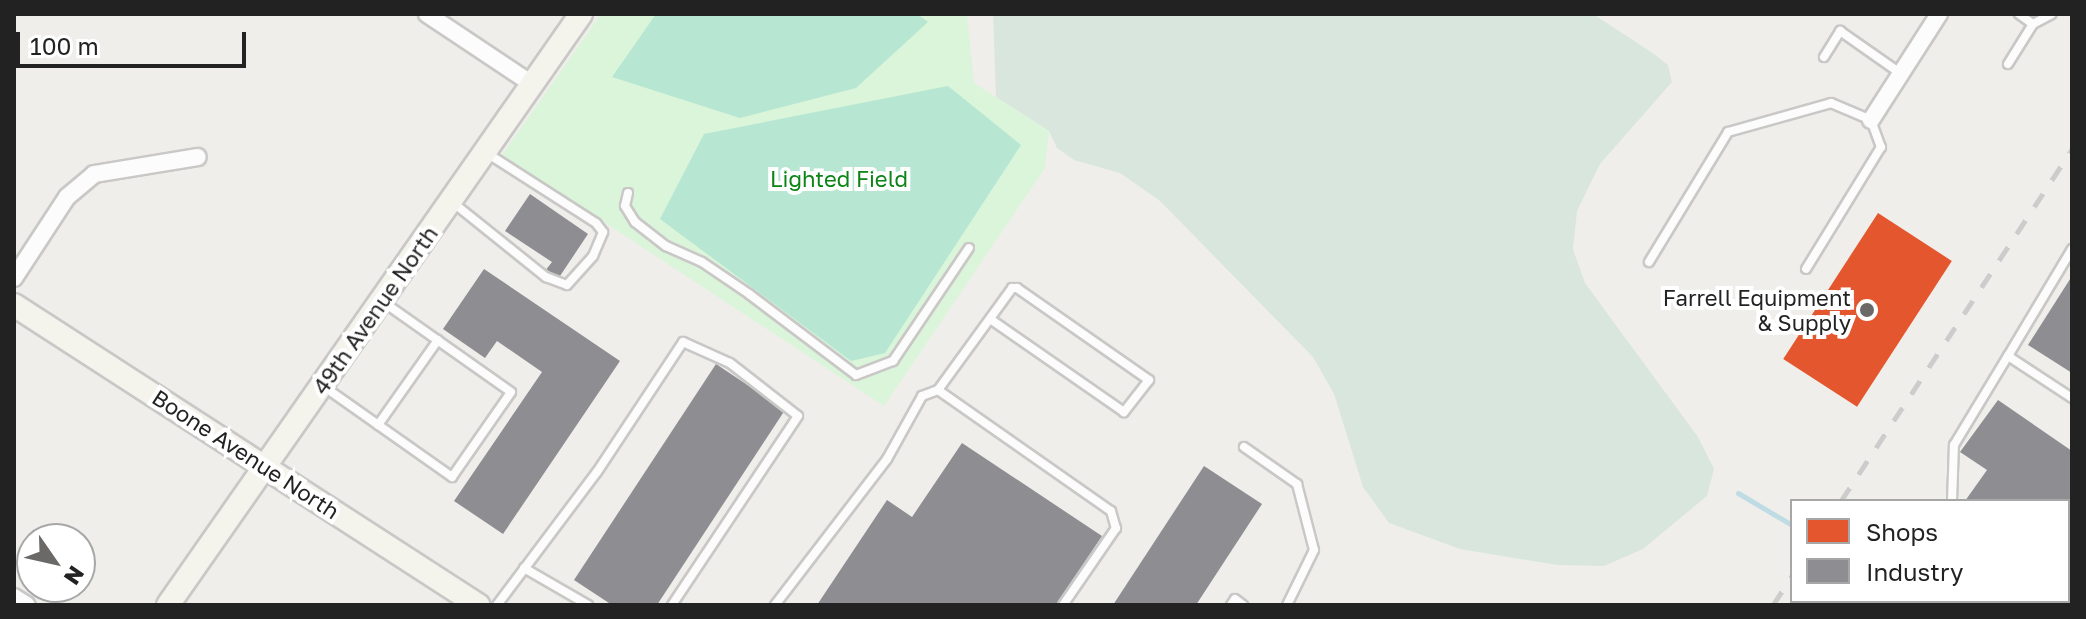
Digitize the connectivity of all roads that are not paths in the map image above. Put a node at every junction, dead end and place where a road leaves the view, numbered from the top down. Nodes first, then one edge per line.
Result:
1 (427, 14) edge
2 (581, 14) edge
3 (1939, 14) edge
4 (2019, 14) edge
5 (2052, 14) edge
6 (2033, 24) junction
7 (1824, 57) dead end
8 (2008, 64) dead end
9 (1901, 73) junction
10 (532, 84) junction
11 (1871, 120) junction
12 (485, 152) junction
13 (198, 157) dead end
14 (628, 193) dead end
15 (451, 200) junction
16 (969, 248) dead end
17 (2072, 249) edge
18 (1649, 262) dead end
19 (1806, 269) dead end
20 (14, 278) edge
21 (381, 301) junction
22 (14, 305) edge
23 (990, 319) junction
24 (438, 340) junction
25 (2008, 356) junction
26 (322, 386) junction
27 (938, 390) junction
28 (2072, 398) edge
29 (378, 425) junction
30 (1244, 447) dead end
31 (266, 465) junction
32 (1952, 499) edge
33 (524, 568) junction
34 (14, 597) edge
35 (449, 597) edge
36 (27, 605) edge
37 (168, 605) edge
38 (478, 605) edge
39 (497, 605) edge
40 (588, 605) edge
41 (672, 605) edge
42 (775, 605) edge
43 (1063, 605) edge
44 (1231, 605) edge
45 (1243, 605) edge
46 (1287, 605) edge

1 - 10 street
2 - 10 street, 49th Avenue North
3 - 9 street
4 - 6 lane
5 - 6 lane
6 - 8 lane
7 - 9 lane
9 - 11 street
10 - 12 street, 49th Avenue North
11 - 18 lane
11 - 19 lane
12 - 15 street, 49th Avenue North
12 - 15 lane
13 - 20 street
14 - 16 lane
15 - 21 street, 49th Avenue North
17 - 25 lane
21 - 24 lane
21 - 26 street, 49th Avenue North
22 - 31 street, Boone Avenue North
23 - 23 lane
23 - 27 lane
24 - 29 lane
24 - 29 lane
25 - 28 lane
25 - 32 lane
26 - 29 lane
26 - 31 street, 49th Avenue North
27 - 42 lane
27 - 43 lane
30 - 46 lane
31 - 35 street, Boone Avenue North
31 - 37 street, 49th Avenue North
33 - 39 lane
33 - 40 lane
33 - 41 lane
34 - 36 street
35 - 38 street, Boone Avenue North
44 - 45 lane

